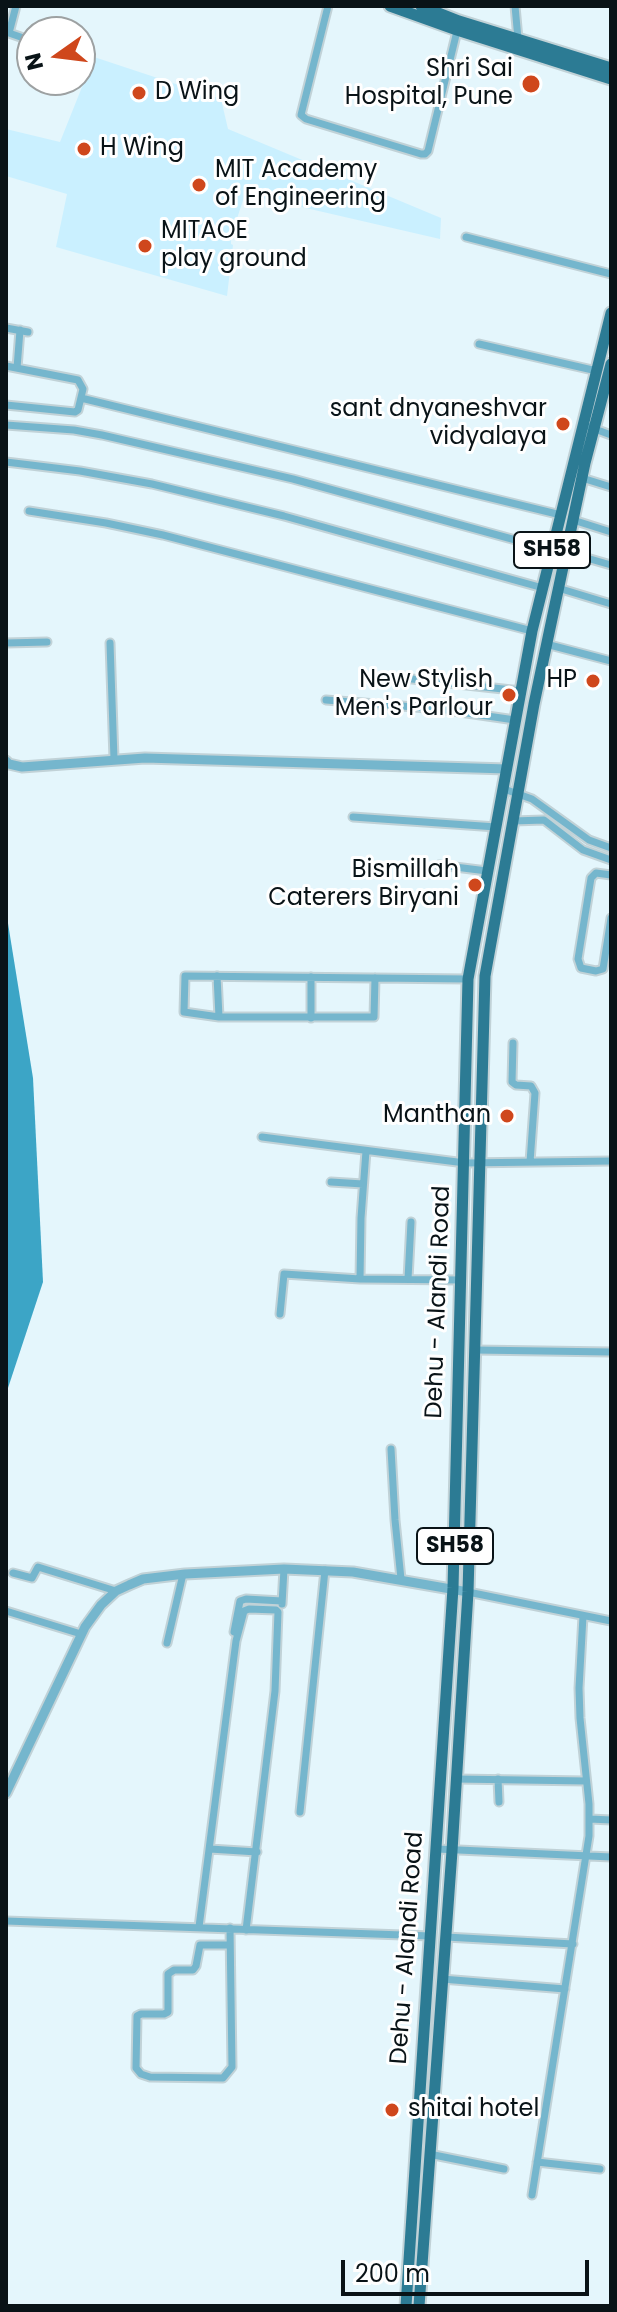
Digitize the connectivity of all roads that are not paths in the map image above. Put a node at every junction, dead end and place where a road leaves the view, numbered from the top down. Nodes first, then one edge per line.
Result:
1 (16, 6) edge
2 (328, 6) edge
3 (390, 6) edge
4 (421, 6) edge
5 (515, 6) edge
6 (458, 26) junction
7 (8, 33) edge
8 (518, 39) junction
9 (611, 68) edge
10 (611, 79) edge
11 (466, 237) dead end
12 (611, 274) edge
13 (611, 313) edge
14 (6, 328) edge
15 (479, 344) dead end
16 (611, 364) edge
17 (6, 366) edge
18 (17, 368) junction
19 (597, 371) junction
20 (608, 387) edge
21 (81, 398) junction
22 (6, 405) edge
23 (6, 425) edge
24 (589, 428) junction
25 (611, 435) edge
26 (6, 462) edge
27 (582, 478) junction
28 (611, 487) edge
29 (29, 511) dead end
30 (567, 518) junction
31 (611, 532) edge
32 (552, 550) junction
33 (566, 552) junction
34 (611, 565) edge
35 (543, 588) junction
36 (558, 588) junction
37 (611, 604) edge
38 (532, 631) junction
39 (47, 642) dead end
40 (6, 643) edge
41 (110, 643) dead end
42 (546, 644) junction
43 (611, 661) edge
44 (403, 678) dead end
45 (521, 691) junction
46 (326, 700) dead end
47 (515, 720) junction
48 (114, 759) junction
49 (6, 761) edge
50 (507, 769) junction
51 (504, 789) junction
52 (518, 792) junction
53 (353, 817) dead end
54 (513, 821) junction
55 (496, 827) junction
56 (611, 848) edge
57 (611, 860) edge
58 (439, 865) dead end
59 (487, 871) junction
60 (611, 875) edge
61 (611, 918) edge
62 (217, 976) junction
63 (311, 977) junction
64 (375, 978) junction
65 (468, 979) junction
66 (219, 1017) junction
67 (311, 1018) junction
68 (513, 1043) dead end
69 (262, 1137) dead end
70 (366, 1151) junction
71 (611, 1161) edge
72 (530, 1162) junction
73 (465, 1163) junction
74 (479, 1163) junction
75 (331, 1182) dead end
76 (363, 1184) junction
77 (411, 1222) dead end
78 (360, 1279) junction
79 (408, 1279) junction
80 (462, 1280) junction
81 (280, 1314) dead end
82 (475, 1350) junction
83 (611, 1352) edge
84 (391, 1449) dead end
85 (284, 1569) junction
86 (325, 1570) junction
87 (13, 1573) dead end
88 (183, 1574) junction
89 (401, 1579) junction
90 (453, 1588) junction
91 (116, 1591) junction
92 (468, 1592) junction
93 (6, 1611) edge
94 (583, 1616) junction
95 (611, 1621) edge
96 (81, 1634) junction
97 (236, 1641) junction
98 (167, 1643) dead end
99 (456, 1779) junction
100 (498, 1779) junction
101 (586, 1781) junction
102 (6, 1793) edge
103 (499, 1802) dead end
104 (300, 1812) dead end
105 (590, 1819) junction
106 (611, 1820) edge
107 (210, 1849) junction
108 (437, 1849) junction
109 (452, 1851) junction
110 (257, 1852) junction
111 (587, 1855) junction
112 (611, 1857) edge
113 (6, 1921) edge
114 (199, 1927) junction
115 (230, 1928) junction
116 (246, 1930) junction
117 (431, 1936) junction
118 (446, 1937) junction
119 (573, 1944) junction
120 (230, 1945) junction
121 (442, 1979) junction
122 (565, 1989) junction
123 (418, 2127) junction
124 (431, 2128) junction
125 (429, 2154) junction
126 (537, 2162) junction
127 (504, 2169) dead end
128 (600, 2169) dead end
129 (532, 2195) dead end
130 (406, 2306) edge
131 (419, 2306) edge

1 - 7 street
2 - 6 street
3 - 6 main road
4 - 6 main road
5 - 8 street
6 - 8 main road
6 - 10 main road
8 - 9 main road
11 - 12 street
13 - 19 main road, Dehu - Alandi Road / SH58
14 - 18 street
15 - 19 street
16 - 20 main road, Dehu - Alandi Road / SH58
17 - 18 street
18 - 21 street
19 - 24 main road, Dehu - Alandi Road / SH58
20 - 24 main road, Dehu - Alandi Road / SH58
21 - 22 street
21 - 30 street
23 - 32 street
24 - 25 street
24 - 27 main road, Dehu - Alandi Road / SH58
24 - 30 main road, Dehu - Alandi Road / SH58
26 - 35 street
27 - 28 street
27 - 30 main road, Dehu - Alandi Road / SH58
29 - 38 street
30 - 31 street
30 - 32 main road, Dehu - Alandi Road / SH58
30 - 33 main road, Dehu - Alandi Road / SH58
32 - 35 main road, Dehu - Alandi Road / SH58
33 - 34 street
33 - 36 main road, Dehu - Alandi Road / SH58
35 - 38 main road, Dehu - Alandi Road / SH58
36 - 37 street
36 - 42 main road, Dehu - Alandi Road / SH58
38 - 45 main road, Dehu - Alandi Road / SH58
39 - 40 street
41 - 48 street
42 - 43 street
42 - 52 main road, Dehu - Alandi Road / SH58
44 - 45 street
45 - 47 main road, Dehu - Alandi Road / SH58
46 - 47 street
47 - 50 main road, Dehu - Alandi Road / SH58
48 - 49 street
48 - 50 street
50 - 51 main road, Dehu - Alandi Road / SH58
51 - 52 street
51 - 55 main road, Dehu - Alandi Road / SH58
52 - 54 main road, Dehu - Alandi Road / SH58
52 - 56 street
53 - 55 street
54 - 57 street
54 - 74 main road, Dehu - Alandi Road / SH58
55 - 59 main road, Dehu - Alandi Road / SH58
58 - 59 street
59 - 65 main road, Dehu - Alandi Road / SH58
60 - 61 street
62 - 63 street
62 - 66 street
62 - 66 street
63 - 64 street
63 - 67 street
64 - 65 street
64 - 67 street
65 - 73 main road, Dehu - Alandi Road / SH58
66 - 67 street
68 - 72 street
69 - 70 street
70 - 73 street
70 - 76 street
71 - 72 street
72 - 74 street
73 - 74 street
73 - 80 main road, Dehu - Alandi Road / SH58
74 - 82 main road, Dehu - Alandi Road / SH58
75 - 76 street
76 - 78 street
77 - 79 street
78 - 79 street
78 - 81 street
79 - 80 street
80 - 90 main road, Dehu - Alandi Road / SH58
82 - 83 street
82 - 92 main road, Dehu - Alandi Road / SH58
84 - 89 street
85 - 86 street
85 - 88 street
85 - 97 street
86 - 89 street
86 - 104 street
87 - 91 street
88 - 91 street
88 - 98 street
89 - 90 street
90 - 92 street
90 - 108 main road, Dehu - Alandi Road / SH58
91 - 96 street
92 - 94 street
92 - 99 main road, Dehu - Alandi Road / SH58
93 - 96 street
94 - 95 street
94 - 101 street
96 - 102 street
97 - 107 street
97 - 110 street
99 - 100 street
99 - 109 main road, Dehu - Alandi Road / SH58
100 - 101 street
100 - 103 street
101 - 105 street
105 - 106 street
105 - 111 street
107 - 110 street
107 - 114 street
108 - 109 street
108 - 117 main road, Dehu - Alandi Road / SH58
109 - 111 street
109 - 118 main road, Dehu - Alandi Road / SH58
110 - 116 street
111 - 112 street
111 - 119 street
113 - 114 street
114 - 115 street
115 - 116 street
115 - 120 street
116 - 117 street
117 - 123 main road, Dehu - Alandi Road / SH58
118 - 119 street
118 - 121 main road, Dehu - Alandi Road / SH58
119 - 122 street
120 - 120 street
121 - 122 street
121 - 124 main road, Dehu - Alandi Road / SH58
122 - 126 street
123 - 124 main road
123 - 130 main road, Dehu - Alandi Road / SH58
124 - 125 main road, Dehu - Alandi Road / SH58
125 - 127 street
125 - 131 main road, Dehu - Alandi Road / SH58
126 - 128 street
126 - 129 street

